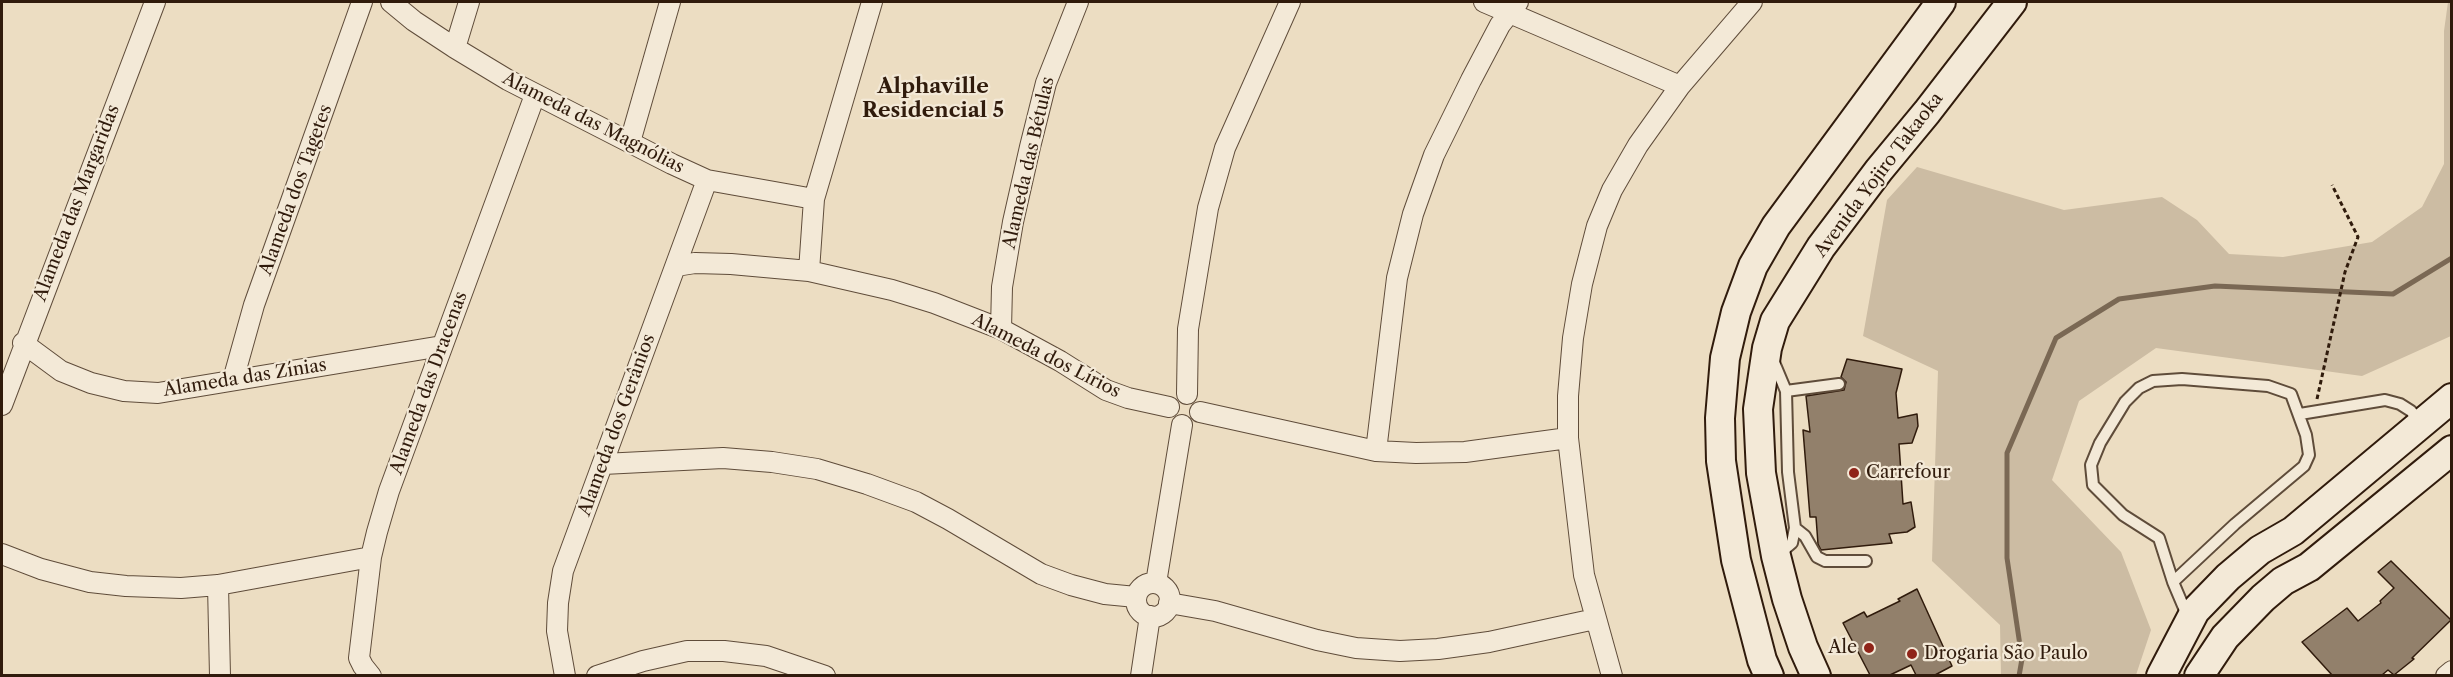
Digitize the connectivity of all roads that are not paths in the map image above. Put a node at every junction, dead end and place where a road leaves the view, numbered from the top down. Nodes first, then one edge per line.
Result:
1 (155, 2) edge
2 (363, 2) edge
3 (391, 2) edge
4 (469, 2) edge
5 (670, 2) edge
6 (872, 2) edge
7 (1078, 2) edge
8 (1290, 2) edge
9 (1484, 2) edge
10 (1752, 2) edge
11 (1941, 2) edge
12 (2012, 2) edge
13 (1513, 8) edge
14 (455, 48) junction
15 (1680, 86) junction
16 (535, 95) junction
17 (630, 142) junction
18 (706, 180) junction
19 (814, 199) junction
20 (676, 266) junction
21 (809, 271) junction
22 (1001, 329) junction
23 (23, 343) junction
24 (442, 346) junction
25 (1767, 348) junction
26 (233, 380) junction
27 (1839, 384) dead end
28 (1786, 391) junction
29 (1187, 394) junction
30 (2451, 398) edge
31 (2, 405) edge
32 (1168, 407) junction
33 (1200, 412) junction
34 (2300, 414) junction
35 (2421, 423) junction
36 (1182, 425) junction
37 (1568, 438) junction
38 (2451, 450) edge
39 (1376, 451) junction
40 (603, 464) junction
41 (1795, 528) junction
42 (2293, 531) junction
43 (2, 554) edge
44 (1776, 556) junction
45 (370, 557) junction
46 (1866, 561) dead end
47 (2309, 567) junction
48 (2173, 582) junction
49 (1156, 583) junction
50 (218, 585) junction
51 (1136, 597) junction
52 (1169, 603) junction
53 (1150, 616) junction
54 (1595, 619) junction
55 (2189, 621) junction
56 (2451, 671) edge
57 (220, 675) edge
58 (371, 675) edge
59 (565, 675) edge
60 (597, 675) edge
61 (825, 675) edge
62 (1141, 675) edge
63 (1612, 675) edge
64 (1769, 675) edge
65 (1816, 675) edge
66 (2161, 675) edge
67 (2180, 675) edge
68 (2199, 675) edge
69 (2218, 675) edge
70 (2446, 675) edge

1 - 23 street, Alameda das Margaridas
2 - 26 street, Alameda dos Tagetes
3 - 14 street, Alameda das Magnólias
4 - 14 street
5 - 17 street
6 - 19 street
7 - 22 street, Alameda das Bétulas
8 - 29 street
9 - 13 street
10 - 15 street
11 - 64 main road
12 - 25 main road, Avenida Yojiro Takaoka
13 - 15 street
13 - 39 street
14 - 16 street, Alameda das Magnólias
15 - 37 street
16 - 17 street, Alameda das Magnólias
16 - 24 street, Alameda das Dracenas
17 - 18 street, Alameda das Magnólias
18 - 19 street, Alameda das Magnólias
18 - 20 street, Alameda dos Gerânios
19 - 21 street
20 - 21 street, Alameda dos Lírios
20 - 40 street, Alameda dos Gerânios
21 - 22 street, Alameda dos Lírios
22 - 32 street, Alameda dos Lírios
23 - 26 street, Alameda das Zínias
23 - 31 street, Alameda das Margaridas
24 - 26 street, Alameda das Zínias
24 - 45 street, Alameda das Dracenas
25 - 28 lane
25 - 44 main road, Avenida Yojiro Takaoka
27 - 28 lane
28 - 41 lane
29 - 32 street
29 - 33 street
30 - 35 main road
32 - 36 street
33 - 36 street
33 - 39 street
34 - 35 lane
34 - 48 lane
34 - 48 lane
35 - 42 main road
36 - 49 street
37 - 39 street
37 - 54 street
38 - 47 main road
40 - 51 street
40 - 59 street, Alameda dos Gerânios
41 - 44 lane
41 - 46 lane
42 - 55 main road
42 - 67 main road
43 - 50 street
44 - 65 main road, Avenida Yojiro Takaoka
45 - 50 street
45 - 58 street, Alameda das Dracenas
47 - 68 main road
47 - 69 main road
48 - 55 lane
49 - 51 street
49 - 52 street
50 - 57 street
51 - 53 street
52 - 53 street
52 - 54 street
53 - 62 street
54 - 63 street
55 - 66 main road
56 - 70 street
60 - 61 street

